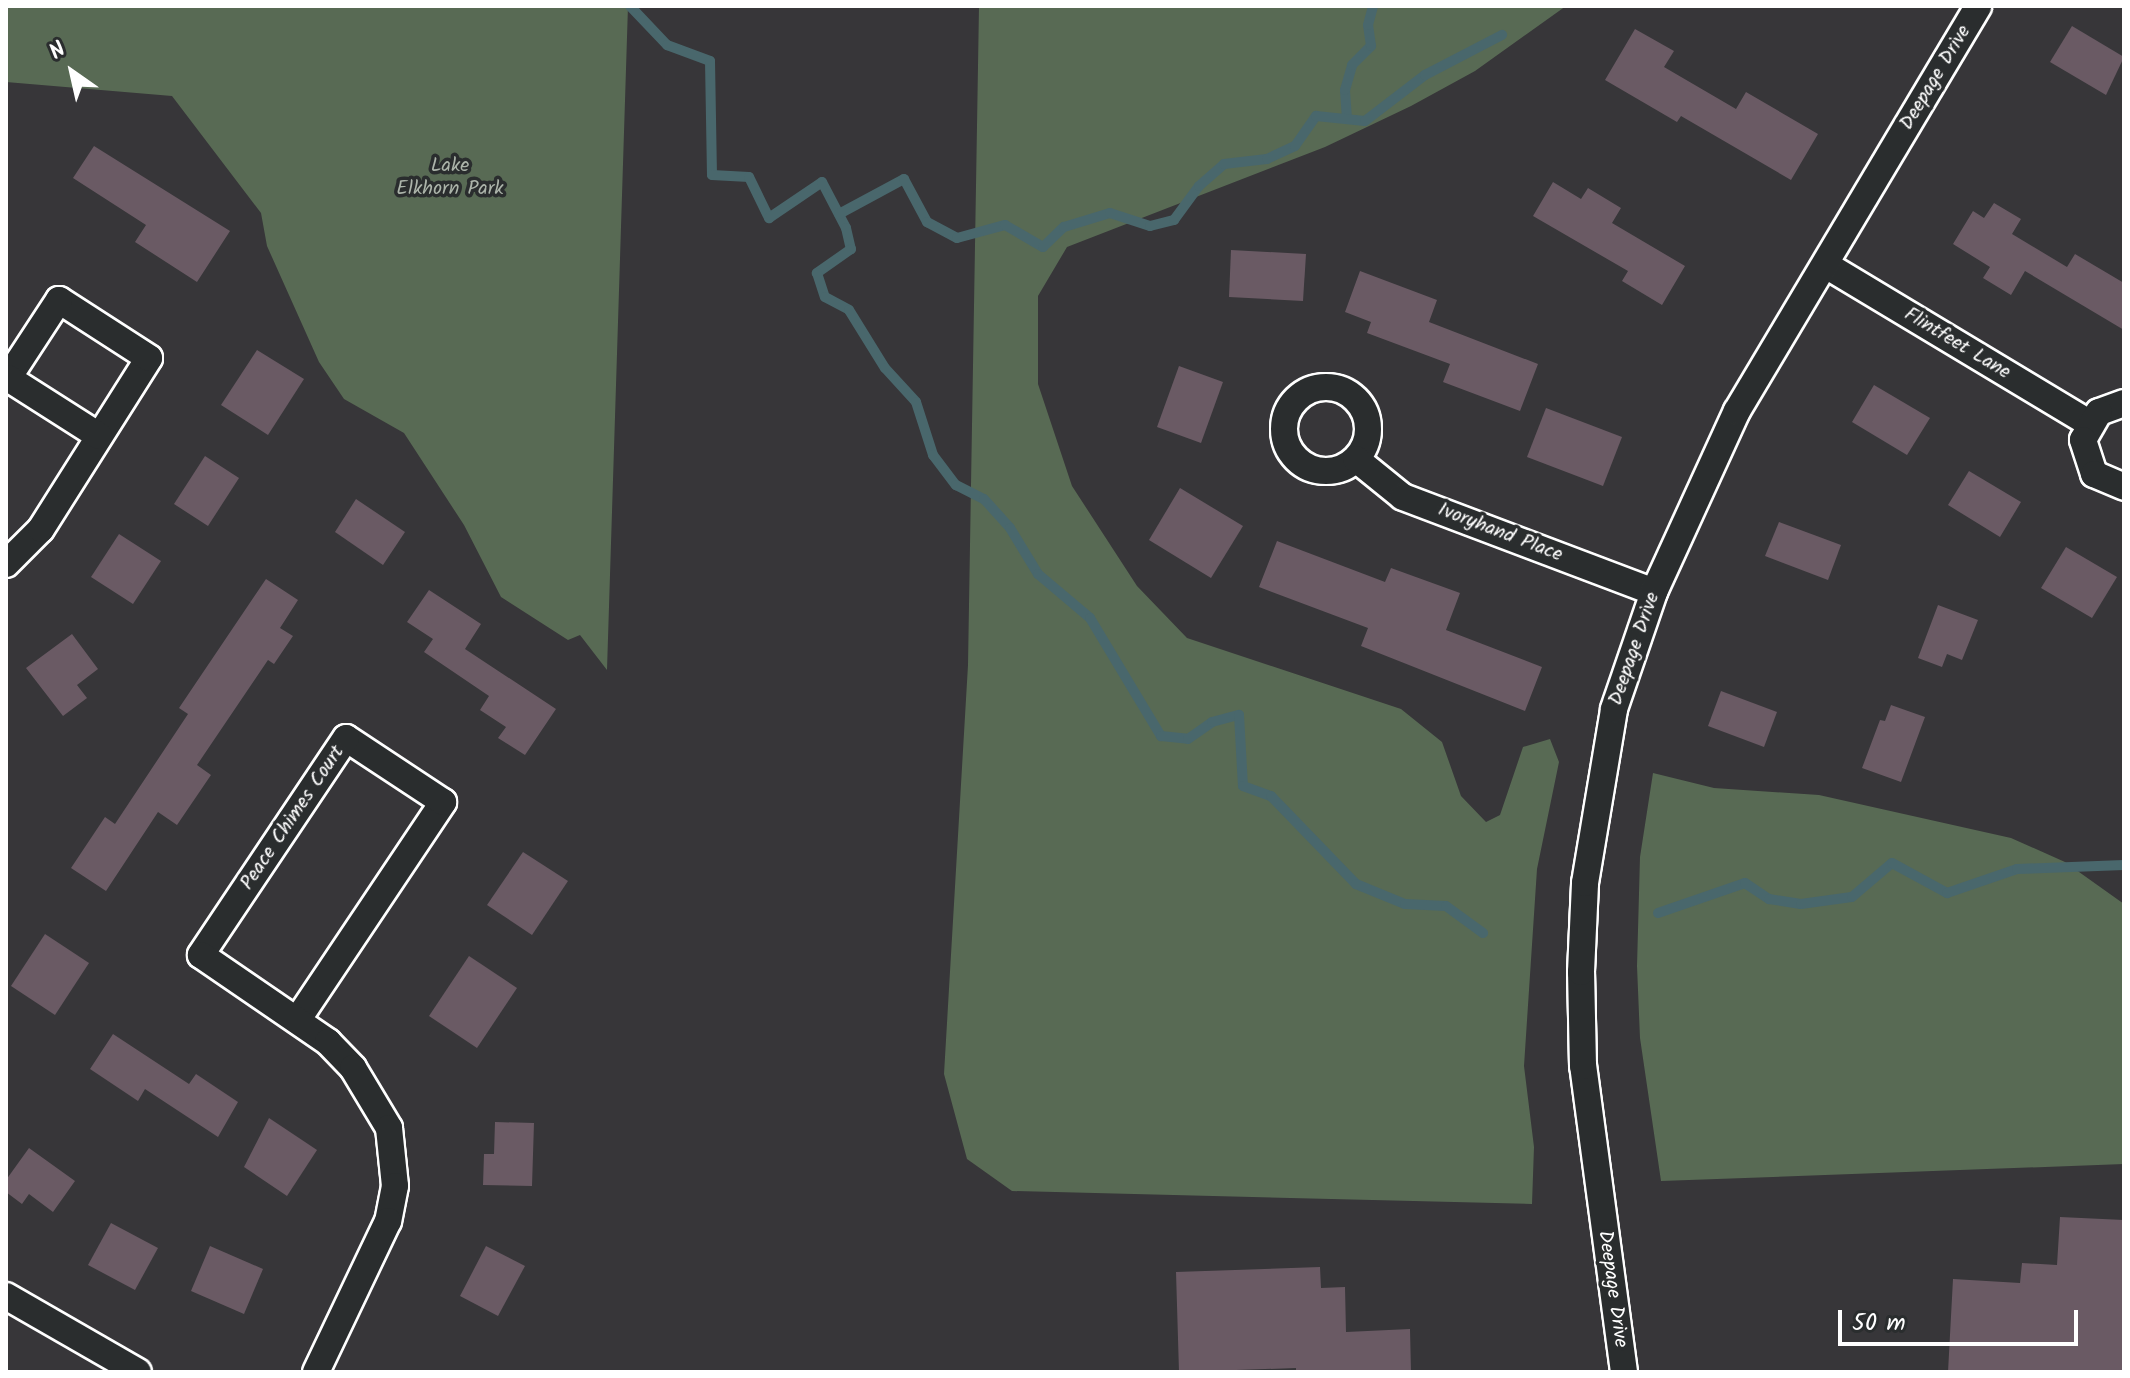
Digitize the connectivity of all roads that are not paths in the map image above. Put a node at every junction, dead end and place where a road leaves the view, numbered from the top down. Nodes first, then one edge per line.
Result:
1 (1978, 6) edge
2 (1826, 265) junction
3 (2124, 403) edge
4 (2089, 423) junction
5 (99, 436) junction
6 (1356, 459) dead end
7 (2124, 487) edge
8 (6, 564) edge
9 (1654, 592) junction
10 (298, 1019) junction
11 (6, 1296) edge
12 (138, 1372) edge
13 (316, 1372) edge
14 (1624, 1372) edge

1 - 2 street, Deepage Drive
2 - 4 street, Flintfeet Lane
2 - 9 street, Deepage Drive
3 - 4 street
4 - 7 street
5 - 5 street
5 - 8 street
6 - 9 street, Ivoryhand Place
9 - 14 street, Deepage Drive
10 - 10 street, Peace Chimes Court
10 - 13 street, Peace Chimes Court
11 - 12 street

